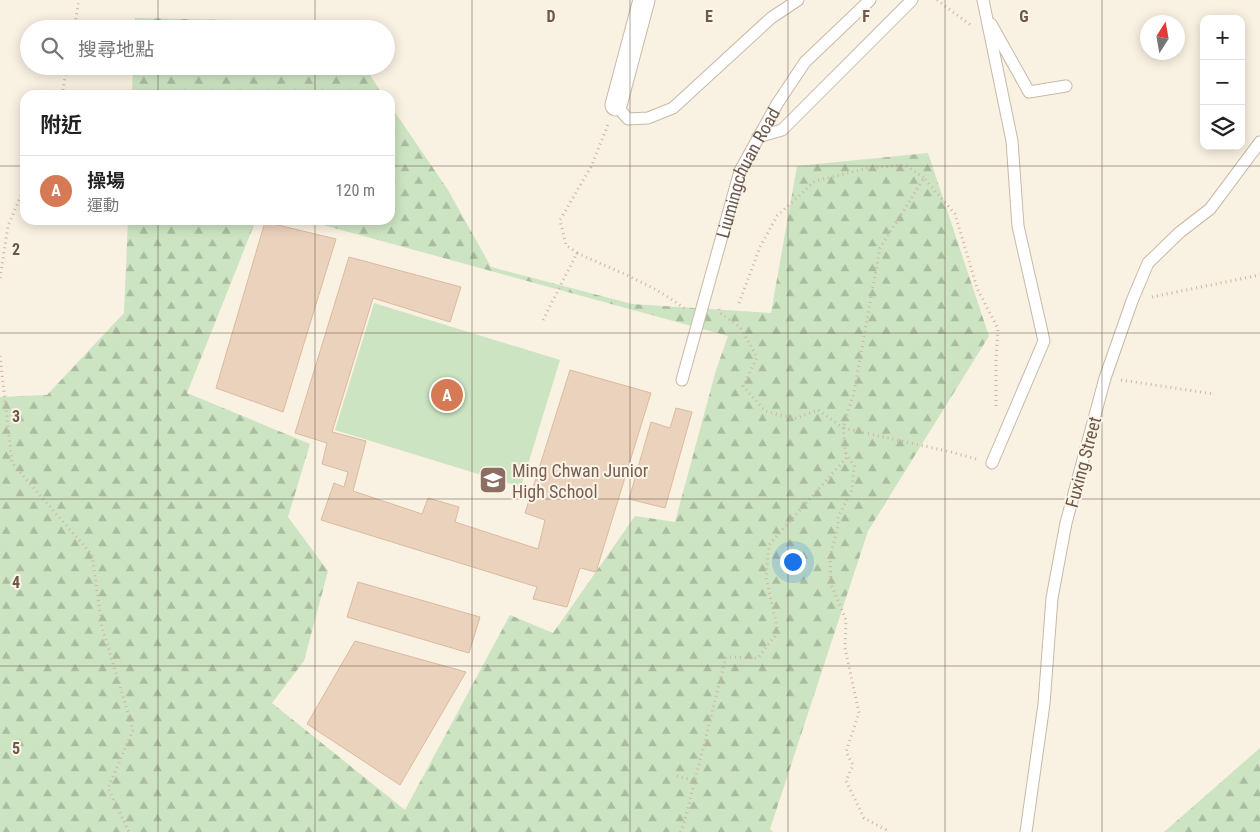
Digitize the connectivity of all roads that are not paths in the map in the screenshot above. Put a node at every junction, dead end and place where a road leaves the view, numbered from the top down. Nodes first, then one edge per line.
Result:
1 (644, 0) edge
2 (798, 0) edge
3 (870, 0) edge
4 (912, 0) edge
5 (983, 0) edge
6 (986, 14) junction
7 (1066, 86) dead end
8 (616, 105) joint
9 (758, 137) junction
10 (1260, 142) edge
11 (682, 380) dead end
12 (992, 463) road end
13 (1026, 832) edge

1 - 8 street
2 - 8 lane
3 - 9 lane, Liumingchuan Road
4 - 9 lane
5 - 6 lane
6 - 7 lane
6 - 12 lane
9 - 11 lane, Liumingchuan Road
10 - 13 lane, Fuxing Street

